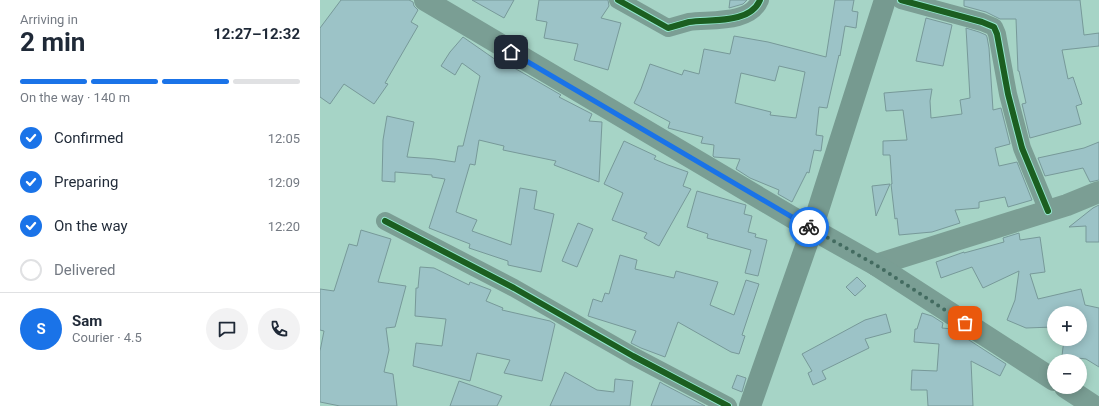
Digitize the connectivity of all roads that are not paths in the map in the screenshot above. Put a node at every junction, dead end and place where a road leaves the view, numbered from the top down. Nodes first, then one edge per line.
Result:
1 (618, 0) edge
2 (760, 0) edge
3 (885, 0) edge
4 (901, 0) edge
5 (438, 4) edge
6 (1099, 192) edge
7 (1048, 211) junction
8 (385, 221) dead end
9 (812, 229) junction
10 (876, 265) junction
11 (1047, 375) edge
12 (1076, 394) edge
13 (728, 406) edge
14 (750, 406) edge
15 (1094, 406) edge

1 - 2 street
3 - 9 main road
4 - 7 street
5 - 9 main road
6 - 7 street
7 - 10 street
8 - 13 street
9 - 10 main road
9 - 14 main road
10 - 11 main road
12 - 15 main road

